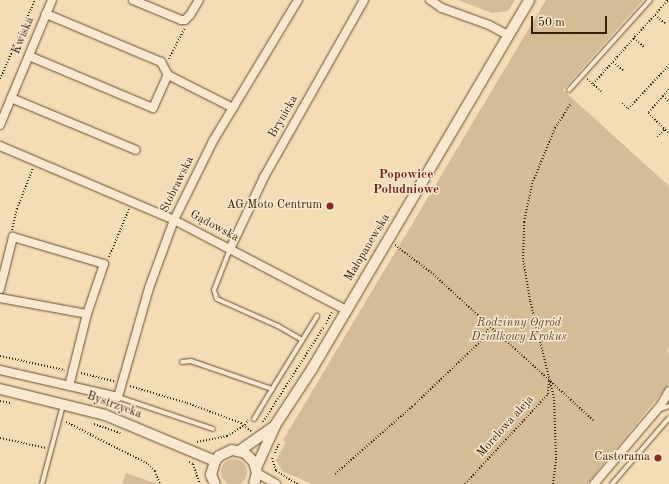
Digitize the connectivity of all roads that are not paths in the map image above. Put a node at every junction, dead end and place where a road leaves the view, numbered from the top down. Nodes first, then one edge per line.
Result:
1 (52, 0) edge
2 (133, 0) edge
3 (199, 0) edge
4 (298, 0) edge
5 (364, 0) edge
6 (430, 0) edge
7 (529, 0) edge
8 (650, 0) edge
9 (46, 14) junction
10 (508, 35) junction
11 (29, 56) junction
12 (168, 75) junction
13 (569, 90) dead end
14 (11, 98) junction
15 (233, 108) junction
16 (0, 125) edge
17 (0, 146) edge
18 (136, 150) dead end
19 (174, 220) junction
20 (230, 249) junction
21 (0, 289) edge
22 (0, 298) edge
23 (346, 310) junction
24 (87, 314) junction
25 (317, 316) dead end
26 (302, 340) junction
27 (182, 362) dead end
28 (0, 370) edge
29 (69, 386) junction
30 (0, 389) edge
31 (272, 389) junction
32 (669, 391) edge
33 (118, 397) junction
34 (669, 400) edge
35 (63, 403) junction
36 (663, 407) edge
37 (669, 418) edge
38 (251, 419) road end
39 (276, 424) junction
40 (213, 428) dead end
41 (239, 451) junction
42 (215, 461) junction
43 (256, 471) junction
44 (613, 482) edge
45 (42, 484) edge
46 (214, 484) edge
47 (254, 484) edge
48 (276, 484) edge
49 (594, 484) edge

1 - 9 street, Kwiska
2 - 3 street
4 - 15 street, Stobrawska
5 - 20 street, Brynicka
6 - 10 street
7 - 10 street, Małopanewska
8 - 13 lane
9 - 11 street, Kwiska
9 - 12 street
10 - 23 street, Małopanewska
11 - 12 street
11 - 14 street, Kwiska
12 - 15 street
14 - 16 street, Kwiska
14 - 18 street
15 - 19 street, Stobrawska
17 - 19 street, Gądowska
19 - 20 street, Gądowska
19 - 33 street, Stobrawska
20 - 23 street, Gądowska
20 - 26 lane
21 - 24 street
22 - 24 street
23 - 39 street, Małopanewska
24 - 29 street
25 - 26 lane
26 - 31 lane
27 - 31 lane
28 - 29 street
29 - 33 street
30 - 35 street, Bystrzycka
31 - 38 lane
32 - 36 street
33 - 40 lane
34 - 36 street
35 - 42 street, Bystrzycka
35 - 45 lane
36 - 49 street
37 - 44 lane
39 - 41 street, Małopanewska
39 - 43 street, Małopanewska
41 - 42 street
41 - 43 street
42 - 46 street
43 - 47 street, Małopanewska
43 - 48 street

